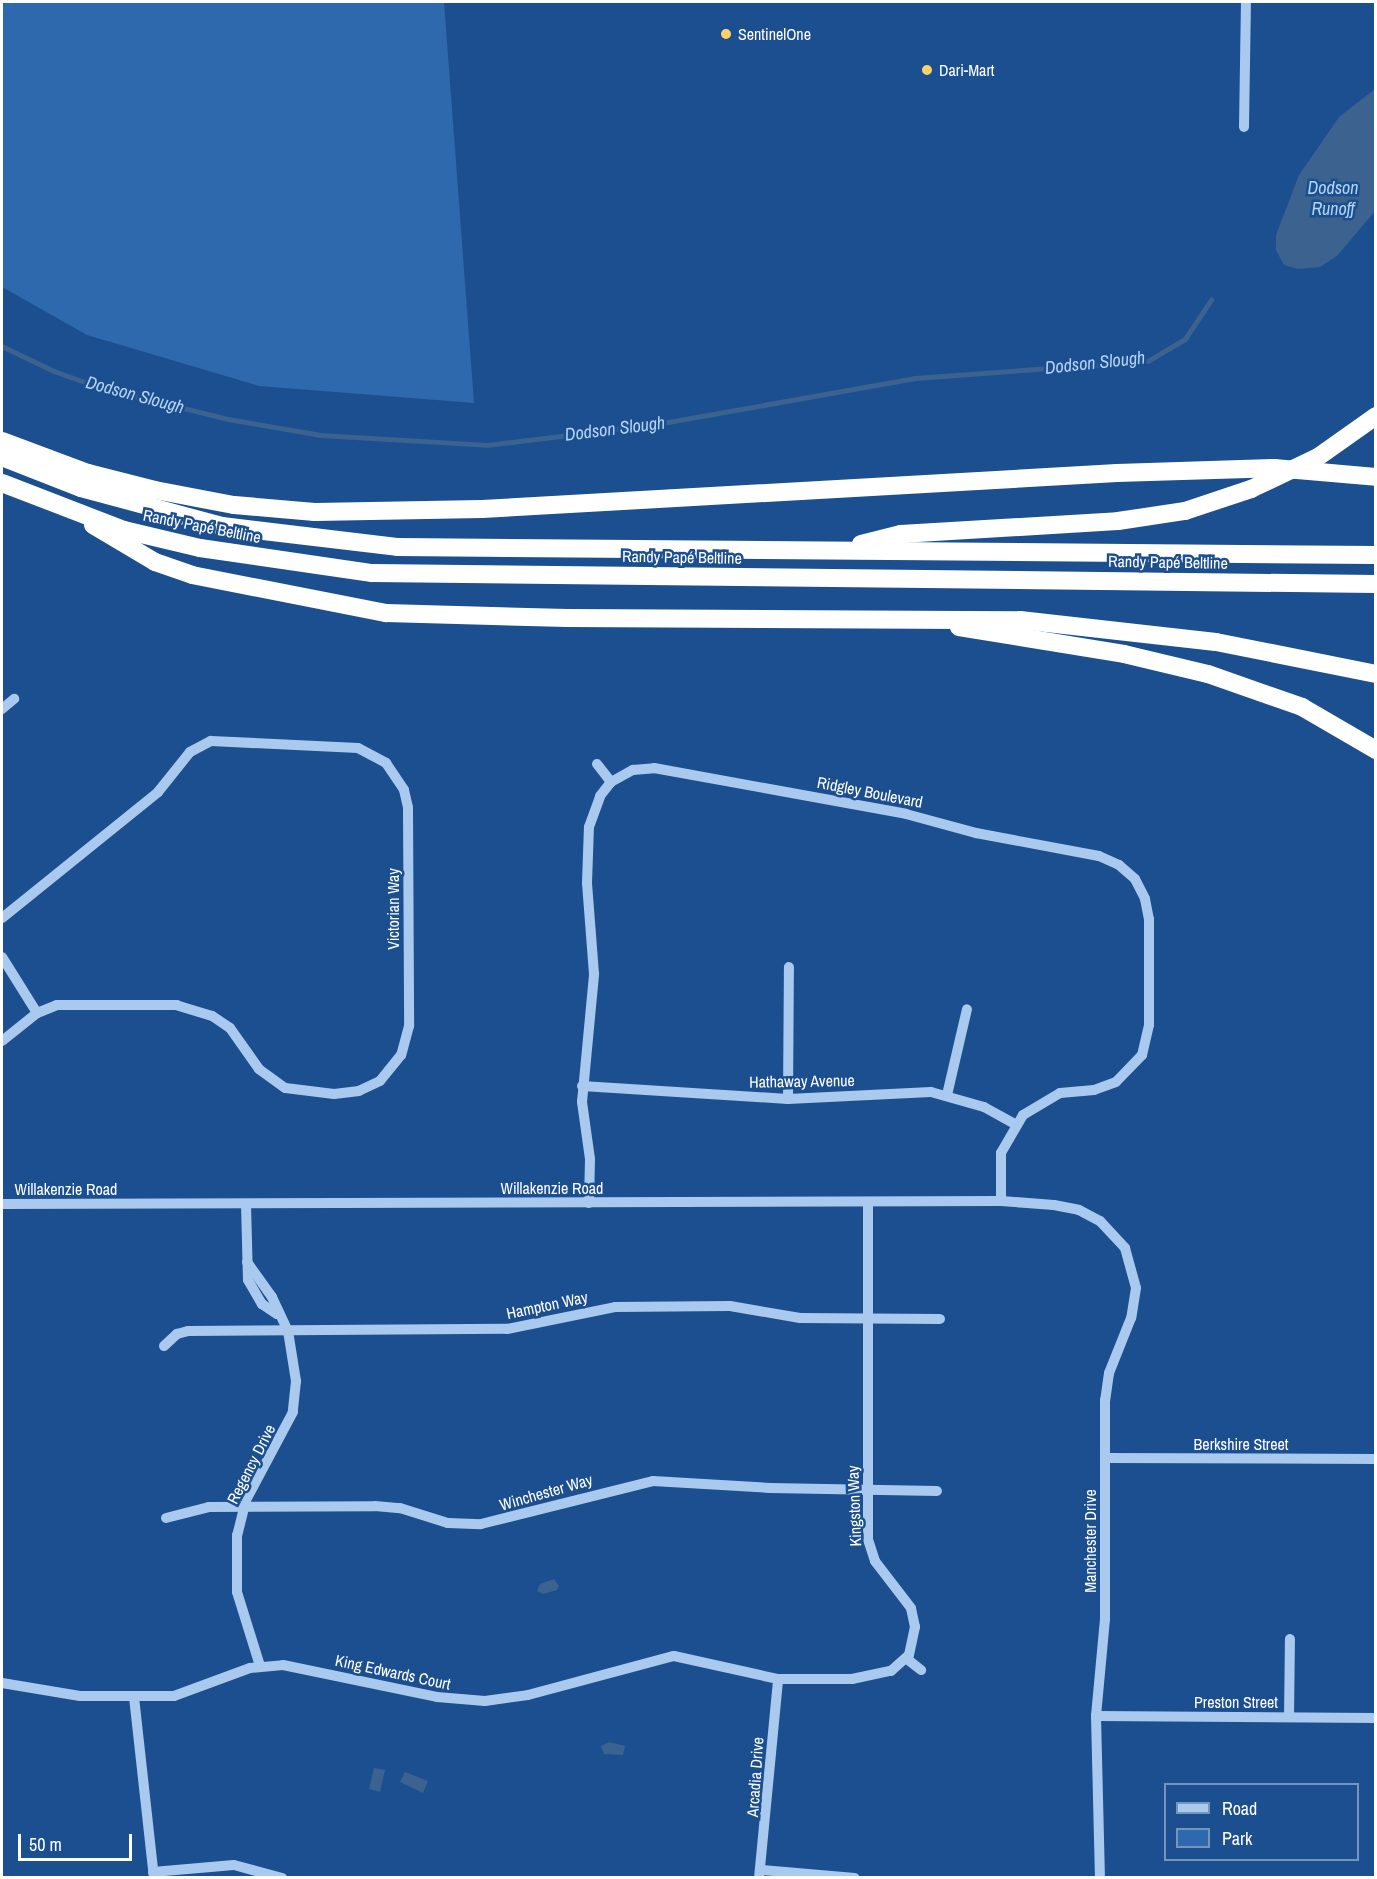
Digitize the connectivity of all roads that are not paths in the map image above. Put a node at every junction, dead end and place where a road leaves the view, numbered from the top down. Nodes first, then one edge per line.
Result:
1 (1246, 2) edge
2 (1244, 127) dead end
3 (1376, 416) edge
4 (2, 441) edge
5 (2, 457) edge
6 (1376, 477) edge
7 (2, 483) edge
8 (75, 513) junction
9 (834, 550) junction
10 (1376, 555) edge
11 (1376, 584) edge
12 (922, 620) junction
13 (1376, 674) edge
14 (14, 699) dead end
15 (2, 710) edge
16 (1376, 750) edge
17 (597, 764) dead end
18 (611, 782) junction
19 (2, 918) edge
20 (2, 957) edge
21 (789, 967) dead end
22 (967, 1009) dead end
23 (38, 1013) junction
24 (2, 1041) edge
25 (582, 1086) junction
26 (947, 1095) junction
27 (788, 1099) junction
28 (1015, 1124) junction
29 (1001, 1201) junction
30 (868, 1202) junction
31 (589, 1203) junction
32 (2, 1204) edge
33 (246, 1204) junction
34 (1100, 1221) joint
35 (868, 1318) junction
36 (940, 1319) dead end
37 (288, 1331) junction
38 (164, 1346) dead end
39 (1106, 1458) junction
40 (1376, 1460) edge
41 (868, 1490) junction
42 (937, 1491) dead end
43 (243, 1506) junction
44 (166, 1518) dead end
45 (1290, 1639) dead end
46 (907, 1659) junction
47 (260, 1666) junction
48 (921, 1670) dead end
49 (778, 1679) junction
50 (2, 1683) edge
51 (134, 1697) junction
52 (1096, 1716) junction
53 (1289, 1718) junction
54 (1376, 1718) edge
55 (761, 1874) edge
56 (153, 1875) edge
57 (282, 1878) edge
58 (855, 1878) edge
59 (1100, 1878) edge

1 - 2 street
3 - 9 highway
4 - 6 highway, bridge
5 - 9 highway, Randy Papé Beltline
7 - 8 highway, Randy Papé Beltline
8 - 11 highway, Randy Papé Beltline
8 - 12 highway
9 - 10 highway, Randy Papé Beltline
12 - 13 highway
12 - 16 highway
14 - 15 street
17 - 18 street
18 - 25 street
18 - 28 street, Ridgley Boulevard
19 - 23 street, Victorian Way
20 - 23 street
21 - 27 street
22 - 26 street
23 - 24 street, Victorian Way
25 - 27 street, Hathaway Avenue
25 - 31 street
26 - 27 street, Hathaway Avenue
26 - 28 street, Hathaway Avenue
28 - 29 street, Ridgley Boulevard
29 - 30 street, Willakenzie Road
29 - 34 street, Willakenzie Road
30 - 31 street, Willakenzie Road
30 - 35 street, Kingston Way
31 - 33 street, Willakenzie Road
32 - 33 street, Willakenzie Road
33 - 37 street, Regency Drive
34 - 39 street, Manchester Drive
35 - 36 street, Hampton Way
35 - 37 street, Hampton Way
35 - 41 street, Kingston Way
37 - 38 street, Hampton Way
37 - 43 street, Regency Drive
39 - 40 street, Berkshire Street
39 - 52 street, Manchester Drive
41 - 42 street, Winchester Way
41 - 43 street, Winchester Way
41 - 46 street, Kingston Way
43 - 44 street, Winchester Way
43 - 47 street, Regency Drive
45 - 53 street
46 - 48 street
46 - 49 street
47 - 49 street, King Edwards Court
47 - 51 street, King Edwards Court
49 - 55 street, Arcadia Drive
50 - 51 street, King Edwards Court
51 - 56 street
52 - 53 street, Preston Street
52 - 59 street, Manchester Drive
53 - 54 street, Preston Street
55 - 58 street
56 - 57 street

